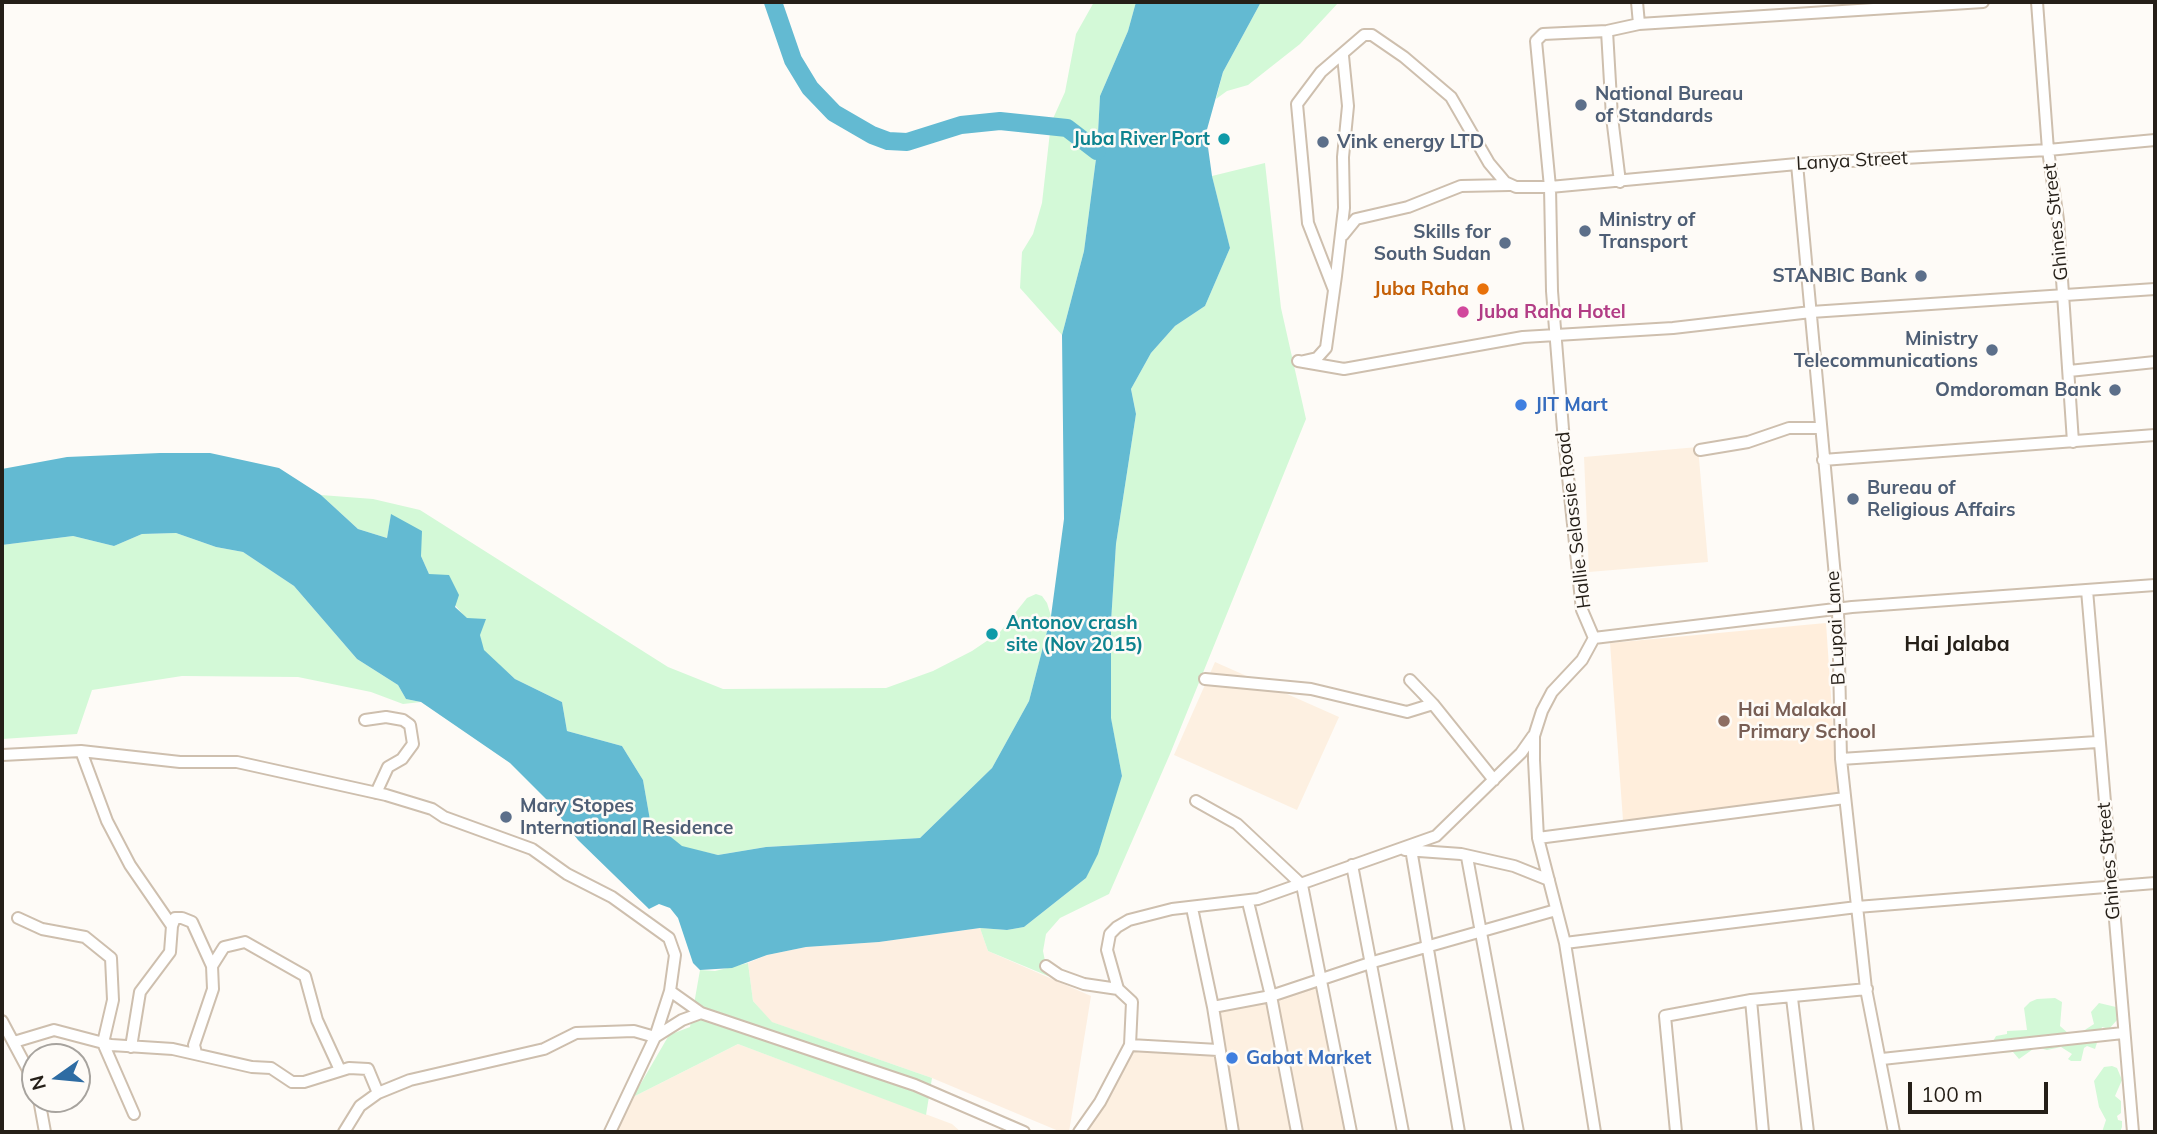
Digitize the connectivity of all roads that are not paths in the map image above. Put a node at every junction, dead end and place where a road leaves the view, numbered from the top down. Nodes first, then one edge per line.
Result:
1 (1637, 2) edge
2 (1983, 2) edge
3 (2038, 2) edge
4 (1813, 7) edge
5 (1639, 24) junction
6 (1608, 31) junction
7 (1343, 56) junction
8 (2155, 140) edge
9 (2048, 150) junction
10 (1797, 164) junction
11 (1620, 182) junction
12 (1511, 186) junction
13 (1550, 187) junction
14 (1341, 238) junction
15 (2155, 289) edge
16 (1334, 290) junction
17 (2064, 297) junction
18 (1811, 312) junction
19 (1556, 336) junction
20 (2155, 362) edge
21 (2069, 371) junction
22 (1820, 428) junction
23 (2155, 435) edge
24 (2073, 442) junction
25 (1700, 450) dead end
26 (1823, 460) junction
27 (2155, 585) edge
28 (2087, 590) junction
29 (1838, 609) junction
30 (1594, 638) junction
31 (1205, 678) dead end
32 (1410, 680) dead end
33 (1433, 704) junction
34 (365, 720) dead end
35 (1534, 736) junction
36 (2097, 742) junction
37 (81, 751) junction
38 (2, 755) edge
39 (1840, 759) junction
40 (1494, 780) junction
41 (376, 793) junction
42 (1845, 798) junction
43 (1196, 801) dead end
44 (1538, 838) junction
45 (1411, 849) junction
46 (1378, 855) junction
47 (1466, 857) junction
48 (1352, 865) junction
49 (1549, 880) junction
50 (2155, 883) edge
51 (1302, 885) junction
52 (2111, 886) junction
53 (1248, 902) junction
54 (1857, 907) junction
55 (1192, 908) junction
56 (1556, 911) junction
57 (18, 918) dead end
58 (172, 926) junction
59 (1481, 932) junction
60 (1565, 943) junction
61 (1426, 947) junction
62 (1373, 962) junction
63 (212, 966) junction
64 (1046, 966) dead end
65 (1321, 981) junction
66 (1118, 989) junction
67 (1866, 989) junction
68 (670, 991) junction
69 (1271, 996) junction
70 (1792, 998) junction
71 (1751, 1000) junction
72 (1213, 1007) junction
73 (701, 1013) junction
74 (2, 1021) edge
75 (2123, 1033) junction
76 (655, 1037) junction
77 (14, 1042) junction
78 (103, 1043) junction
79 (1130, 1045) junction
80 (131, 1046) junction
81 (1218, 1050) junction
82 (195, 1053) junction
83 (21, 1056) edge
84 (1882, 1059) junction
85 (340, 1070) junction
86 (378, 1093) junction
87 (42, 1113) edge
88 (134, 1114) dead end
89 (45, 1132) edge
90 (344, 1132) edge
91 (610, 1132) edge
92 (1024, 1132) edge
93 (1079, 1132) edge
94 (1233, 1132) edge
95 (1297, 1132) edge
96 (1351, 1132) edge
97 (1403, 1132) edge
98 (1459, 1132) edge
99 (1518, 1132) edge
100 (1595, 1132) edge
101 (1676, 1132) edge
102 (1763, 1132) edge
103 (1808, 1132) edge
104 (1894, 1132) edge
105 (2133, 1132) edge

1 - 5 street
2 - 4 street, Hallie Selassie Road
3 - 9 street, Ghines Street
4 - 5 street, Hallie Selassie Road
5 - 6 street, Hallie Selassie Road
6 - 11 street
6 - 13 street, Hallie Selassie Road
7 - 12 street
7 - 14 street
7 - 16 street
8 - 9 street, Lanya Street
9 - 10 street, Lanya Street
9 - 17 street, Ghines Street
10 - 11 street, Lanya Street
10 - 18 street, B Lupai Lane
11 - 13 street, Lanya Street
12 - 13 street, Lanya Street
12 - 14 street, Lanya Street
13 - 19 street, Hallie Selassie Road
14 - 16 street
15 - 17 street
16 - 19 street
17 - 18 street
17 - 21 street, Ghines Street
18 - 19 street
18 - 22 street, B Lupai Lane
19 - 30 street, Hallie Selassie Road
20 - 21 street
21 - 24 street, Ghines Street
22 - 25 street
22 - 26 street, B Lupai Lane
23 - 24 street
24 - 26 street
26 - 29 street, B Lupai Lane
27 - 28 street
28 - 29 street
28 - 36 street, Ghines Street
29 - 30 street
29 - 39 street, B Lupai Lane
30 - 35 street
31 - 33 street
32 - 33 street
33 - 40 street
34 - 41 street
35 - 40 street
35 - 44 street
36 - 39 street
36 - 52 street, Ghines Street
37 - 38 street
37 - 41 street
37 - 58 street
39 - 42 street, B Lupai Lane
40 - 46 street
41 - 68 street
42 - 44 street
42 - 54 street, B Lupai Lane
43 - 51 street
44 - 49 street
45 - 46 street
45 - 47 street
45 - 61 street
46 - 48 street
47 - 49 street
47 - 59 street
48 - 51 street
48 - 62 street
49 - 56 street
50 - 52 street
51 - 53 street
51 - 65 street
52 - 54 street
52 - 75 street, Ghines Street
53 - 55 street
53 - 69 street
54 - 60 street
54 - 67 street, B Lupai Lane
55 - 66 street
55 - 72 street
56 - 59 street
56 - 60 street
57 - 78 street
58 - 63 street
58 - 80 street
59 - 61 street
59 - 99 street
60 - 100 street
61 - 62 street
61 - 98 street
62 - 65 street
62 - 97 street
63 - 82 street
63 - 85 street
64 - 66 street
65 - 69 street
65 - 96 street
66 - 79 street
67 - 70 street
67 - 84 street, B Lupai Lane
68 - 73 street
68 - 76 street
69 - 72 street
69 - 95 street
70 - 71 street
70 - 103 street
71 - 101 street
71 - 102 street
72 - 81 street
73 - 76 street
73 - 92 street
74 - 77 street
75 - 84 street
75 - 105 street, Ghines Street
76 - 86 street
76 - 91 street
77 - 78 street
77 - 83 street
78 - 80 street
78 - 88 street
79 - 81 street
79 - 93 street
80 - 82 street
81 - 94 street
82 - 85 street
84 - 104 street, B Lupai Lane
85 - 86 street
86 - 90 street
87 - 89 street

